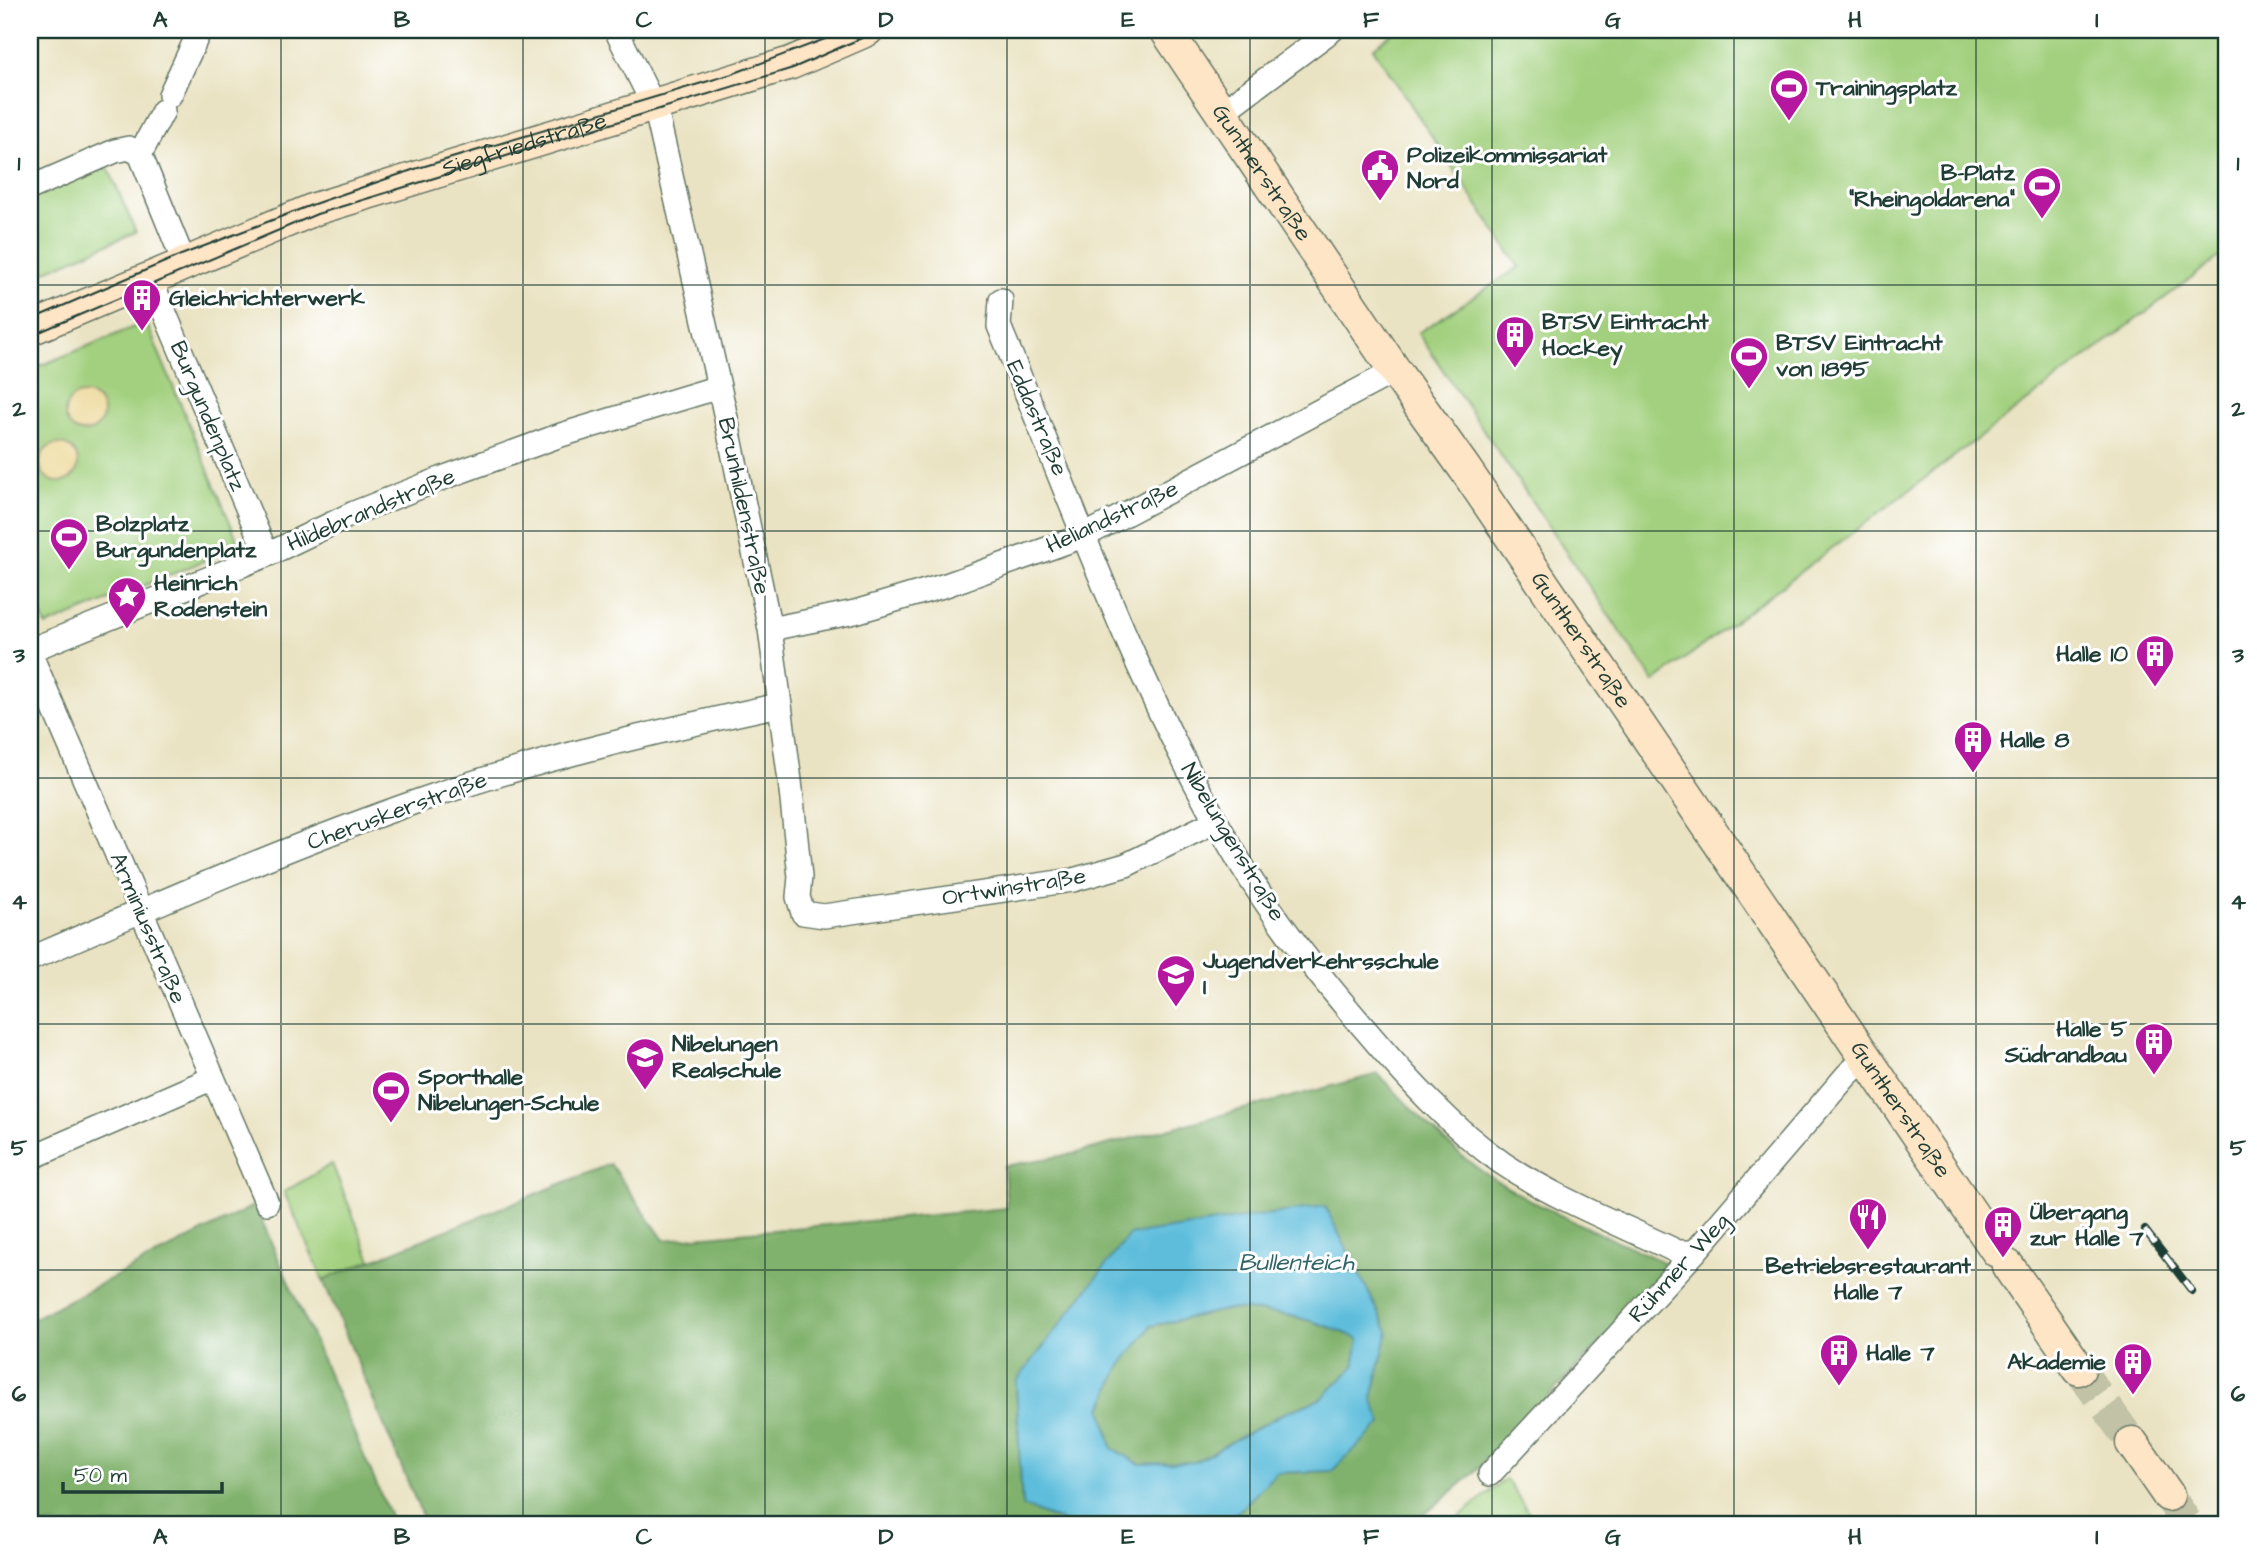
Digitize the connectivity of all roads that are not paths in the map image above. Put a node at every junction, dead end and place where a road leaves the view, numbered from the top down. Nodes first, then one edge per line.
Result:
1 (200, 30) edge
2 (616, 30) edge
3 (867, 30) edge
4 (1166, 30) edge
5 (1332, 30) edge
6 (654, 104) junction
7 (1222, 112) junction
8 (140, 155) junction
9 (30, 188) edge
10 (184, 262) junction
11 (150, 278) junction
12 (1001, 300) dead end
13 (30, 329) edge
14 (1395, 371) junction
15 (719, 387) junction
16 (1086, 536) junction
17 (267, 555) junction
18 (770, 629) junction
19 (30, 651) edge
20 (779, 705) junction
21 (1216, 821) junction
22 (141, 911) junction
23 (803, 913) joint
24 (30, 959) edge
25 (1865, 1058) junction
26 (213, 1078) junction
27 (30, 1158) edge
28 (267, 1203) dead end
29 (1695, 1252) junction
30 (2079, 1369) tunnel mouth
31 (2132, 1443) tunnel mouth
32 (1490, 1474) dead end
33 (2168, 1495) tunnel mouth

1 - 8 street
2 - 6 street, Brunhildenstraße
3 - 6 street, Siegfriedstraße
4 - 7 street, Guntherstraße
5 - 7 street
6 - 10 street, Siegfriedstraße
6 - 15 street, Brunhildenstraße
7 - 14 street, Guntherstraße
8 - 9 street
8 - 10 street
10 - 11 street, Siegfriedstraße
11 - 13 street, Siegfriedstraße
11 - 17 street, Burgundenplatz
12 - 16 street, Eddastraße
14 - 16 street, Heliandstraße
14 - 25 street, Guntherstraße
15 - 17 street, Hildebrandstraße
15 - 18 street, Brunhildenstraße
16 - 18 street, Heliandstraße
16 - 21 street, Nibelungenstraße
17 - 19 street, Hildebrandstraße
18 - 20 street, Brunhildenstraße
19 - 22 street, Arminiusstraße
20 - 22 street, Cheruskerstraße
20 - 23 street, Brunhildenstraße
21 - 23 street, Ortwinstraße
21 - 29 street, Nibelungenstraße
22 - 24 street, Cheruskerstraße
22 - 26 street, Arminiusstraße
25 - 29 street, Rühmer Weg
25 - 30 street, Guntherstraße
26 - 27 street
26 - 28 street, Arminiusstraße
29 - 32 street, Rühmer Weg
31 - 33 street

